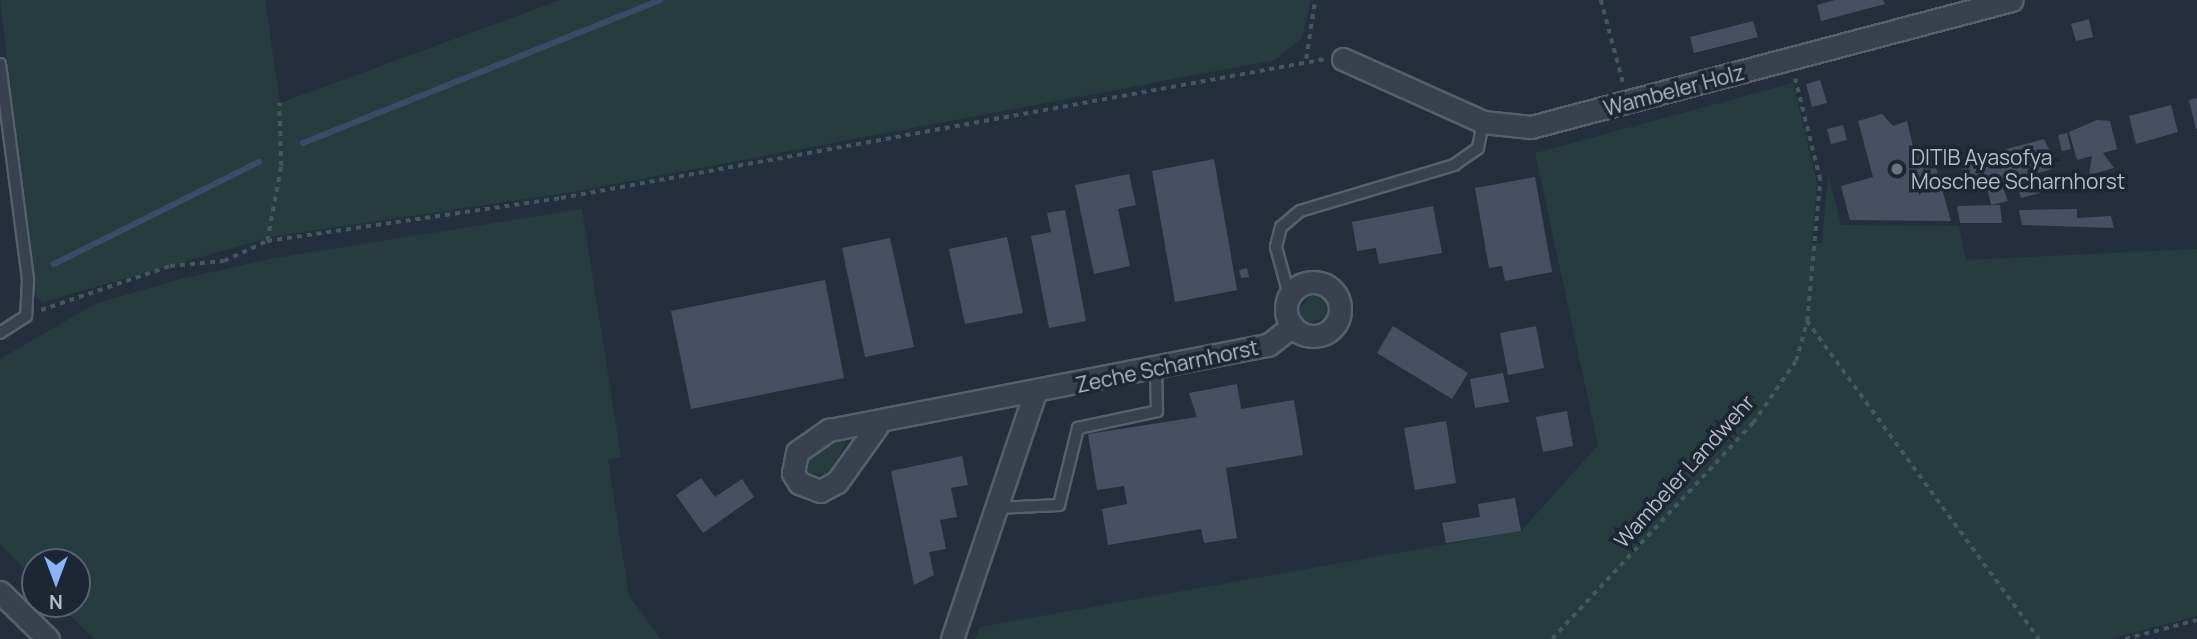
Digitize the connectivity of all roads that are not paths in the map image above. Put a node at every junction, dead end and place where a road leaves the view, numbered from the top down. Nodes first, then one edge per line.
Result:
1 (2012, 0) edge
2 (1343, 59) road end
3 (0, 64) edge
4 (1483, 122) junction
5 (1289, 295) junction
6 (1292, 326) junction
7 (0, 333) edge
8 (1156, 368) junction
9 (1035, 393) junction
10 (877, 426) dead end
11 (997, 508) junction
12 (0, 592) edge
13 (48, 639) edge
14 (952, 639) edge

1 - 4 street, Wambeler Holz
2 - 4 street, Wambeler Holz
3 - 7 lane
4 - 5 lane
5 - 6 street
5 - 6 street
6 - 8 street, Zeche Scharnhorst
8 - 9 street, Zeche Scharnhorst
8 - 11 lane
9 - 10 street, Zeche Scharnhorst
9 - 11 street
11 - 14 street
12 - 13 street

